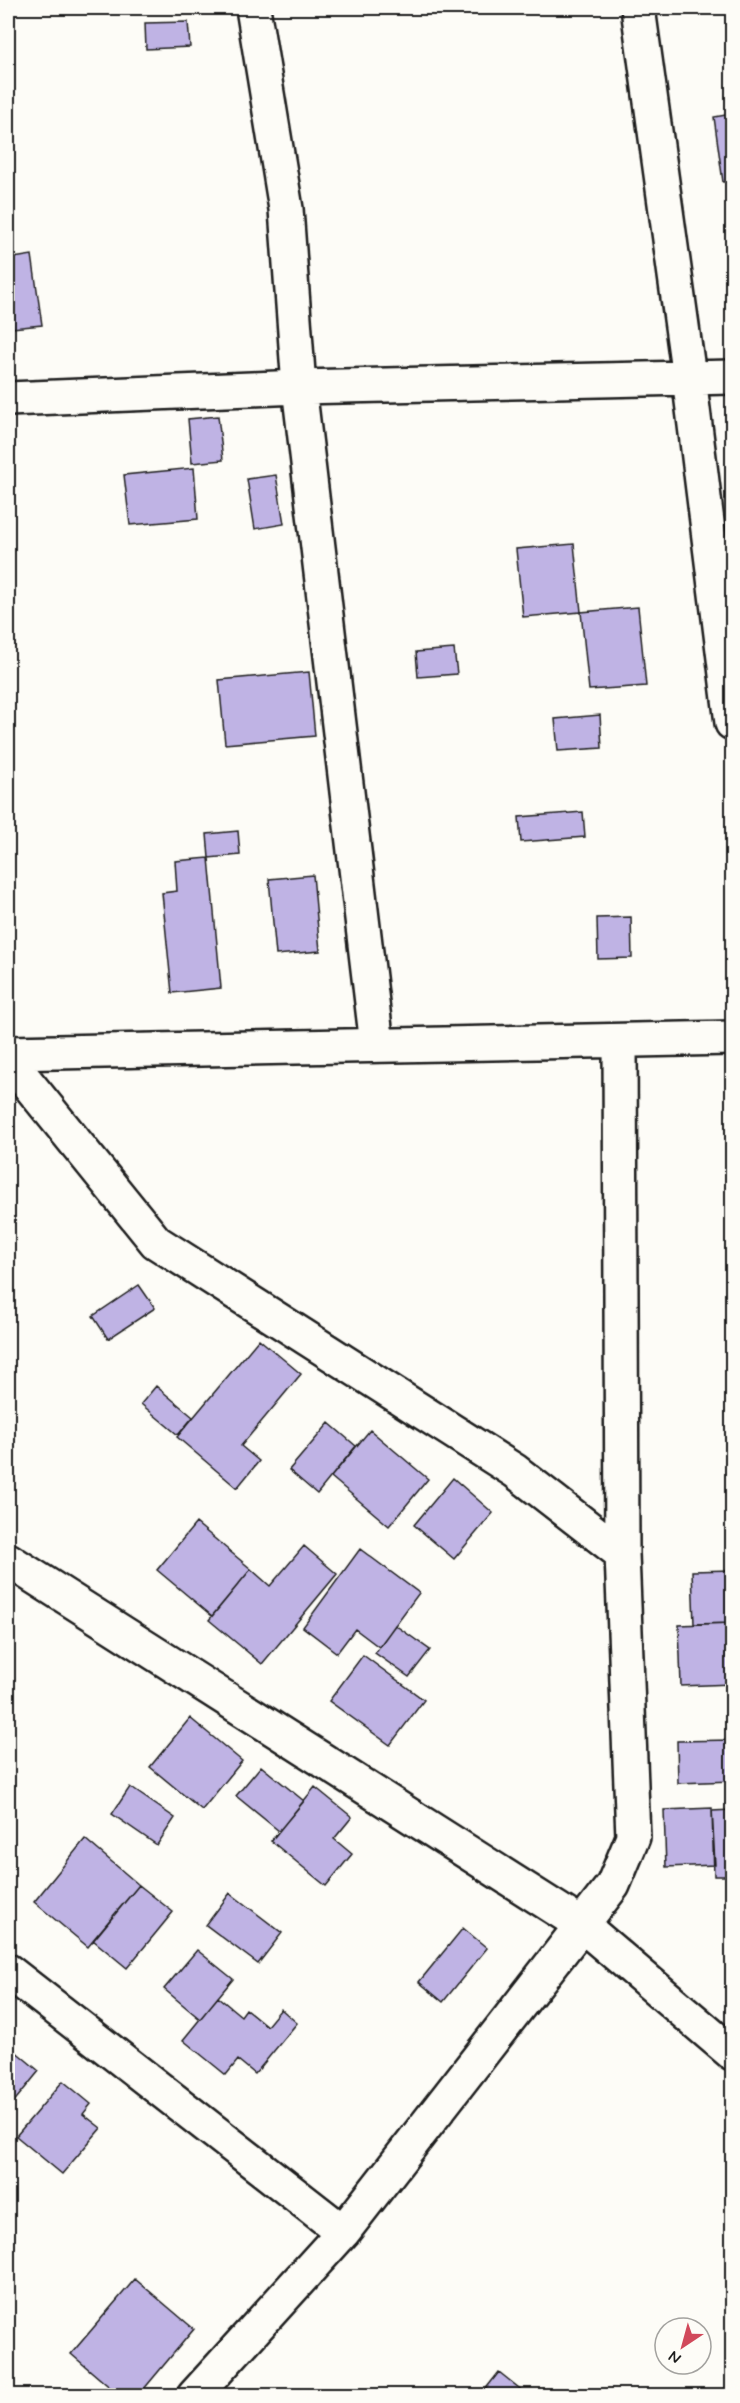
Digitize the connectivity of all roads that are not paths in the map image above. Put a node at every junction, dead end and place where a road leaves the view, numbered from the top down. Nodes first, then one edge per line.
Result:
1 (253, 8) edge
2 (638, 8) edge
3 (690, 377) junction
4 (732, 377) edge
5 (299, 387) junction
6 (8, 399) edge
7 (732, 723) edge
8 (732, 1038) edge
9 (620, 1043) junction
10 (377, 1045) junction
11 (8, 1053) edge
12 (8, 1059) edge
13 (622, 1554) junction
14 (8, 1560) edge
15 (582, 1925) junction
16 (8, 1971) edge
17 (732, 2053) edge
18 (343, 2232) junction
19 (194, 2396) edge

1 - 5 street
2 - 3 street
3 - 4 street
3 - 5 street
3 - 7 street
5 - 6 street
5 - 10 street
8 - 9 street
9 - 10 street
9 - 13 street
10 - 11 street
12 - 13 street
13 - 15 street
14 - 15 street
15 - 17 street
15 - 18 street
16 - 18 street
18 - 19 street

